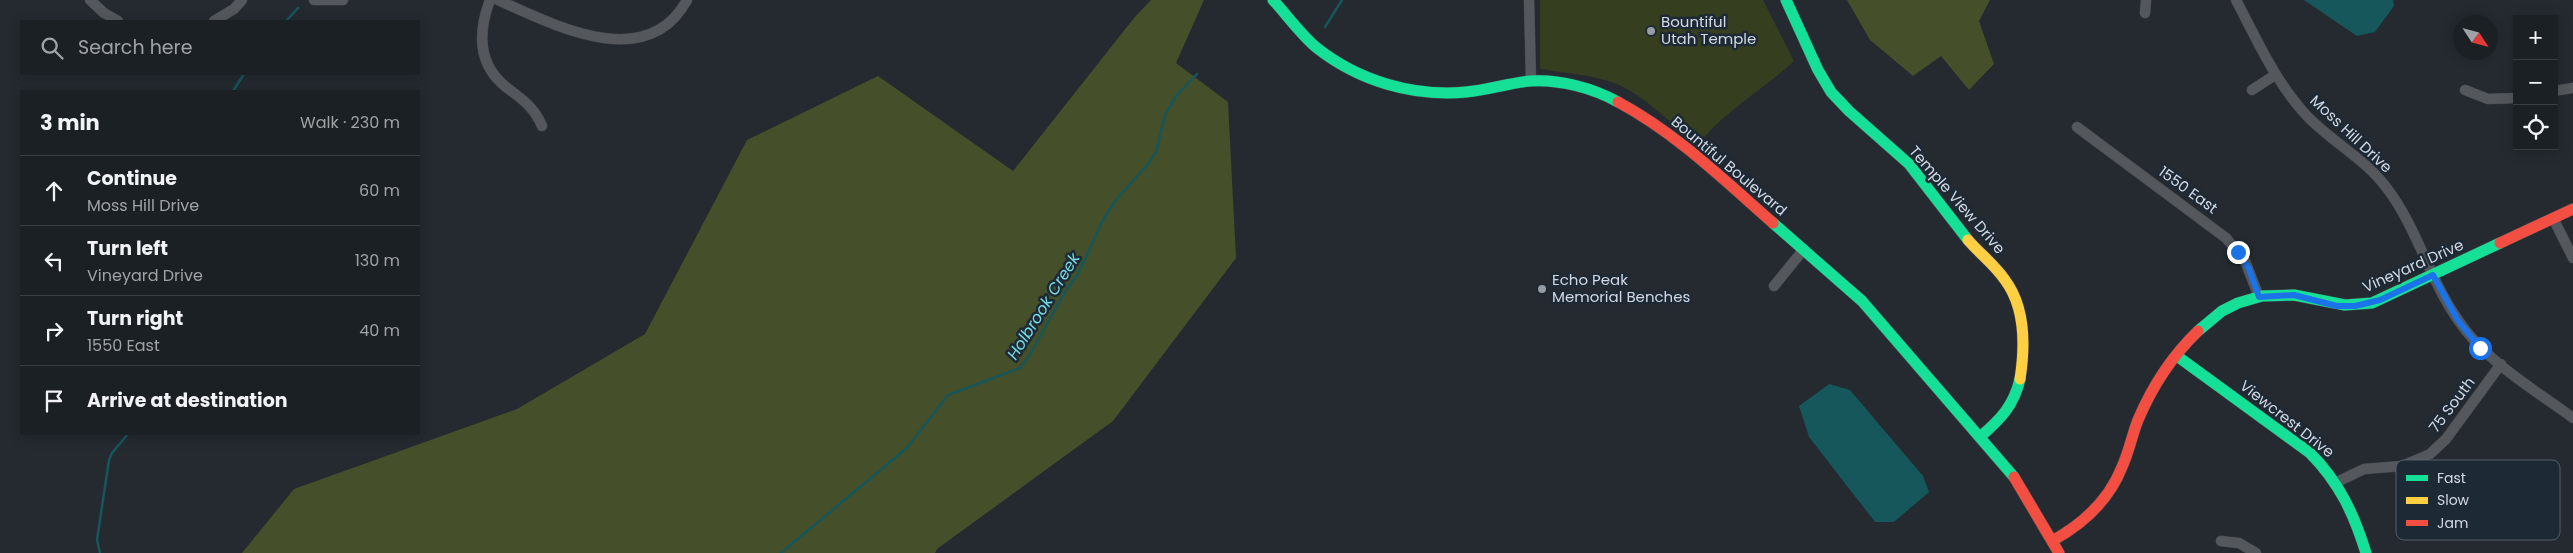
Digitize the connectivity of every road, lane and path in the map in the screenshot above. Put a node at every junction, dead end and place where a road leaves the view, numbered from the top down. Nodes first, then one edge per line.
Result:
1 (90, 0) edge
2 (242, 0) edge
3 (314, 0) edge
4 (343, 0) edge
5 (490, 0) edge
6 (498, 0) edge
7 (687, 0) edge
8 (1272, 0) edge
9 (1529, 0) edge
10 (1786, 0) edge
11 (2146, 0) edge
12 (2236, 0) edge
13 (2145, 13) dead end
14 (117, 20) edge
15 (216, 20) edge
16 (2275, 75) junction
17 (1530, 81) junction
18 (2573, 88) edge
19 (2252, 90) dead end
20 (2465, 90) dead end
21 (2558, 90) edge
22 (2513, 98) edge
23 (542, 126) dead end
24 (2077, 127) dead end
25 (2573, 209) edge
26 (2553, 218) junction
27 (1804, 249) junction
28 (2573, 258) edge
29 (2433, 275) junction
30 (1774, 286) dead end
31 (2259, 297) junction
32 (2177, 356) junction
33 (2501, 364) junction
34 (2573, 418) edge
35 (1981, 436) junction
36 (2416, 460) edge
37 (2396, 466) edge
38 (2337, 482) junction
39 (2052, 541) junction
40 (2221, 541) dead end
41 (2059, 553) edge
42 (2256, 553) edge
43 (2366, 553) edge

1 - 14 street
2 - 15 street
3 - 4 street
5 - 23 street
6 - 7 street
8 - 17 street, Bountiful Boulevard
9 - 17 street
10 - 35 street, Temple View Drive
11 - 13 street
12 - 16 street, Moss Hill Drive
16 - 19 street
16 - 29 street, Moss Hill Drive
17 - 27 street, Bountiful Boulevard
18 - 21 street
20 - 22 street
24 - 31 street, 1550 East
25 - 26 street, Vineyard Drive
26 - 28 street
26 - 29 street, Vineyard Drive
27 - 30 street
27 - 35 street, Bountiful Boulevard
29 - 31 street, Vineyard Drive
29 - 33 street, Moss Hill Drive
31 - 32 street, Vineyard Drive
32 - 38 street, Viewcrest Drive
32 - 39 street, Vineyard Drive
33 - 34 street, Moss Hill Drive
33 - 36 street, 75 South
35 - 39 street, Bountiful Boulevard
37 - 38 street, 75 South
38 - 43 street, Viewcrest Drive
39 - 41 street, Bountiful Boulevard
40 - 42 street

